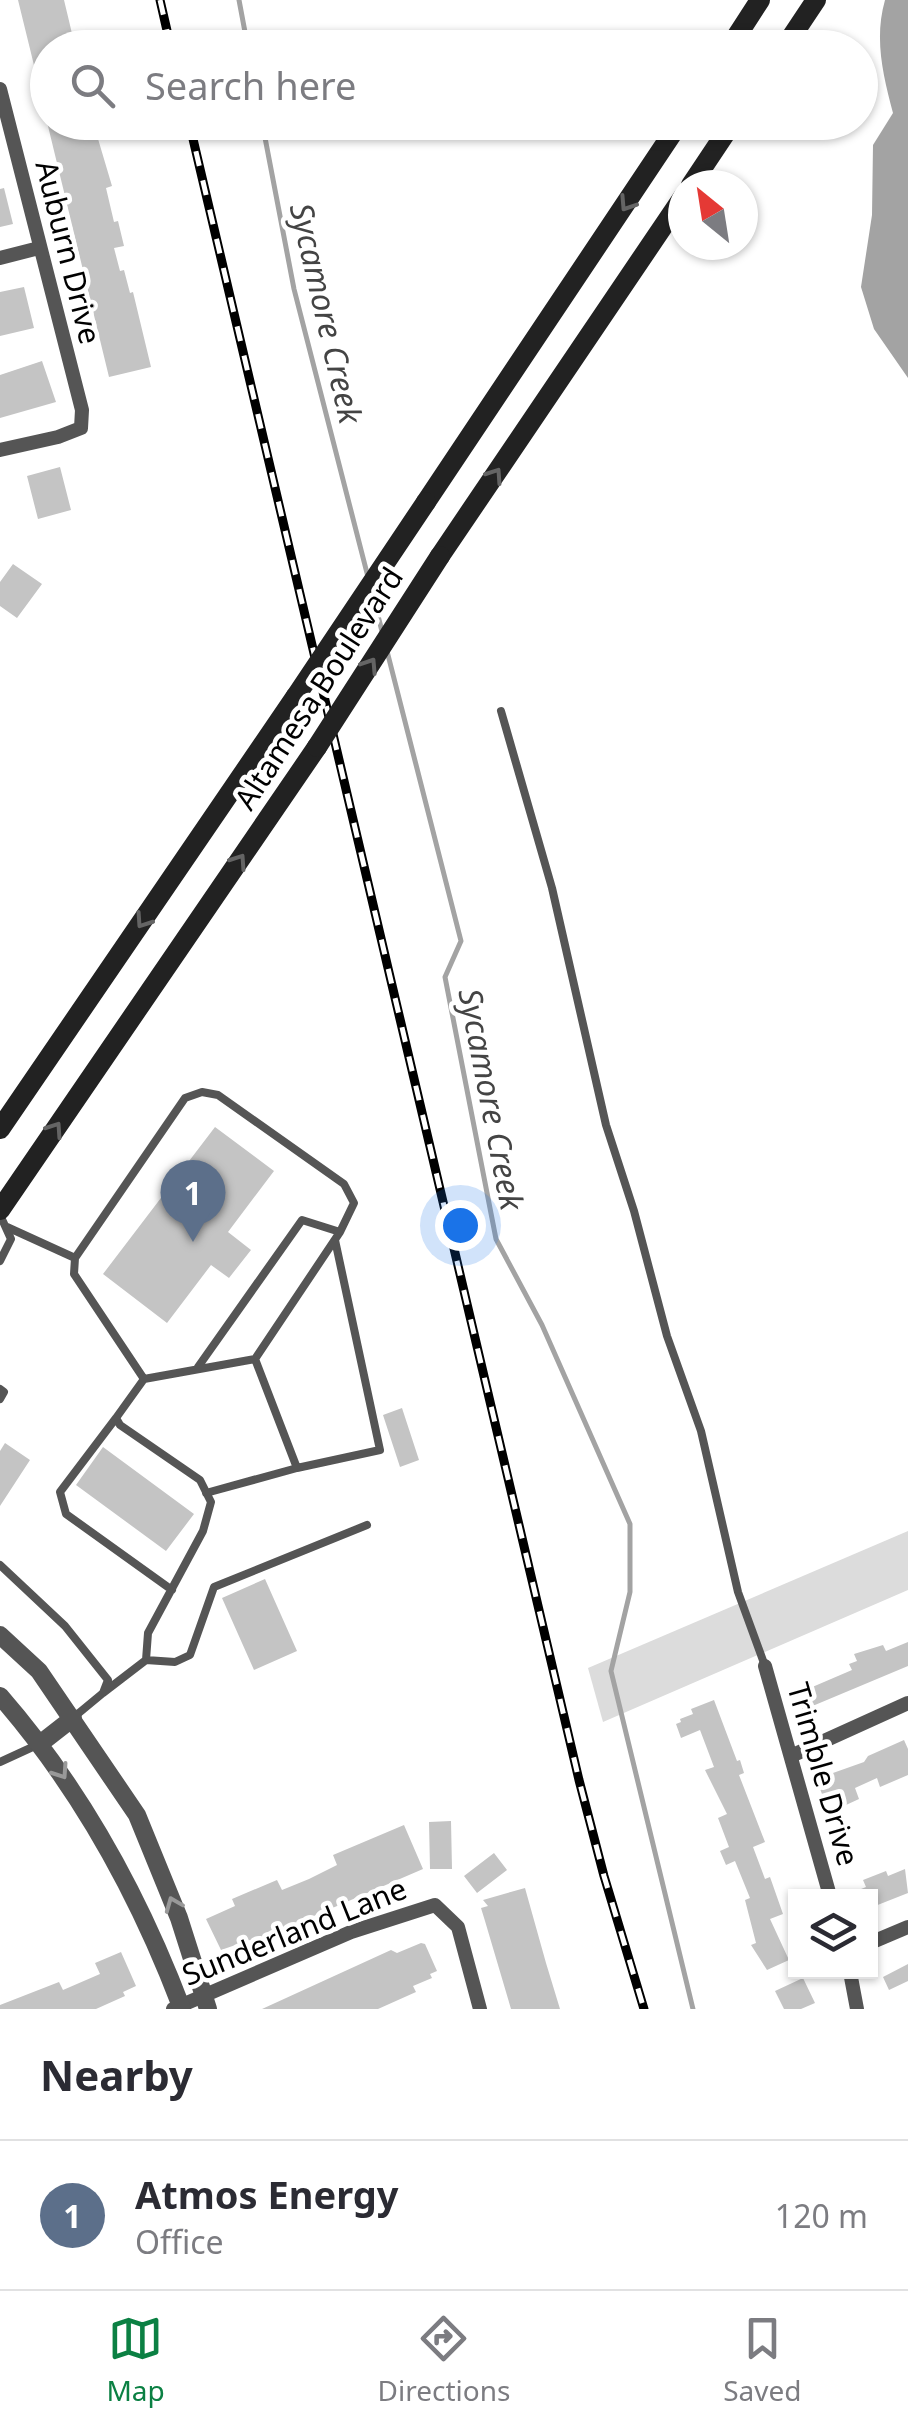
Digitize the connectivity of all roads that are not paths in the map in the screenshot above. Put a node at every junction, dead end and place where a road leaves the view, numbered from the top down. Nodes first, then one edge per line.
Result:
1 (760, 0) edge
2 (816, 0) edge
3 (741, 30) edge
4 (796, 30) edge
5 (0, 89) edge
6 (668, 140) edge
7 (721, 140) edge
8 (701, 170) edge
9 (668, 219) edge
10 (39, 248) junction
11 (0, 258) edge
12 (0, 450) edge
13 (501, 711) dead end
14 (0, 1129) edge
15 (2, 1218) edge
16 (338, 1236) junction
17 (75, 1258) junction
18 (0, 1261) edge
19 (255, 1358) junction
20 (198, 1368) junction
21 (144, 1379) junction
22 (0, 1389) edge
23 (0, 1400) edge
24 (116, 1418) junction
25 (297, 1468) junction
26 (206, 1493) junction
27 (367, 1525) dead end
28 (0, 1565) edge
29 (172, 1590) junction
30 (0, 1634) edge
31 (146, 1660) junction
32 (765, 1666) joint
33 (103, 1693) junction
34 (0, 1696) edge
35 (908, 1703) edge
36 (72, 1718) junction
37 (40, 1743) junction
38 (791, 1756) junction
39 (0, 1762) edge
40 (828, 1889) edge
41 (908, 1927) edge
42 (878, 1940) edge
43 (852, 1979) edge
44 (207, 2002) edge
45 (178, 2008) edge
46 (480, 2009) edge
47 (858, 2009) edge

1 - 3 main road
2 - 4 main road
5 - 10 street, Auburn Drive
6 -> 14 main road, Altamesa Boulevard, bridge
7 - 8 main road
15 -> 9 main road, Altamesa Boulevard, bridge
10 - 11 street
10 - 12 street, Auburn Drive
13 - 32 lane
15 - 17 lane
15 - 18 lane
16 - 17 lane
16 - 19 lane
16 - 20 lane
16 - 25 lane
17 - 21 lane
19 - 20 lane
19 - 25 lane
20 - 21 lane
21 - 24 lane
22 - 23 lane
24 - 26 lane
24 - 29 lane
25 - 26 lane
26 - 29 lane
27 - 31 lane
28 - 33 lane
29 - 31 lane
30 - 36 street
31 - 33 lane
32 - 38 street, Trimble Drive
33 - 36 lane
34 - 37 street
35 - 38 street
36 - 37 street
44 -> 36 street
37 - 39 lane
37 -> 45 street
38 - 40 street, Trimble Drive
41 - 42 street
43 - 47 street
44 - 45 street, Sunderland Lane
44 - 46 street, Sunderland Lane

